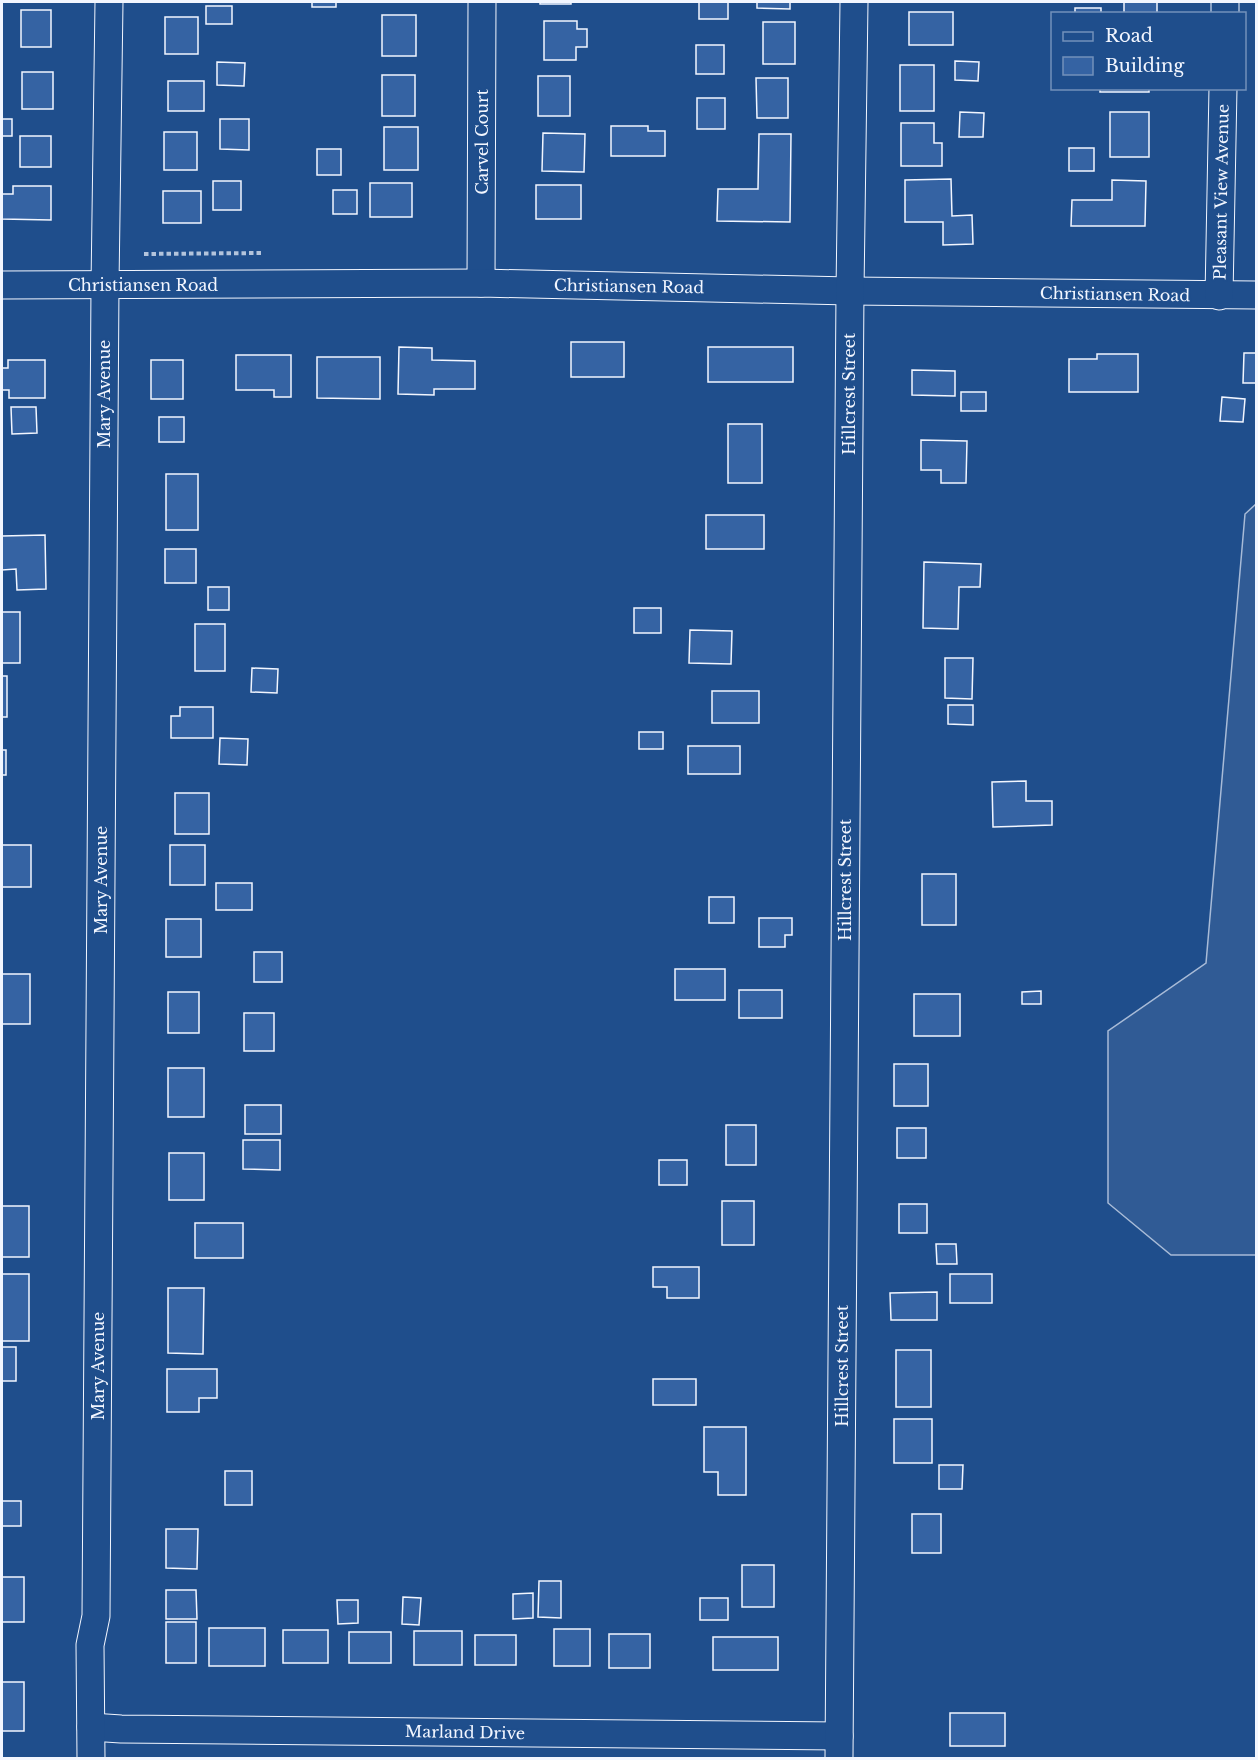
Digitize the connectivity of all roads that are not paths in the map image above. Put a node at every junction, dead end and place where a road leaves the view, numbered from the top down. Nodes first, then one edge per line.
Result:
1 (109, 2) edge
2 (482, 2) edge
3 (854, 2) edge
4 (1223, 90) edge
5 (482, 283) junction
6 (2, 285) edge
7 (105, 285) junction
8 (850, 291) junction
9 (1257, 295) edge
10 (1219, 296) junction
11 (91, 1727) junction
12 (839, 1747) edge
13 (91, 1758) edge

1 - 7 street, Mary Avenue
2 - 5 street, Carvel Court
3 - 8 street, Hillcrest Street
4 - 10 street, Pleasant View Avenue
5 - 7 street, Christiansen Road
5 - 8 street, Christiansen Road
6 - 7 street, Christiansen Road
7 - 11 street, Mary Avenue
8 - 10 street, Christiansen Road
8 - 12 street, Hillcrest Street
9 - 10 street, Christiansen Road
11 - 12 street, Marland Drive
11 - 13 street, Mary Avenue

